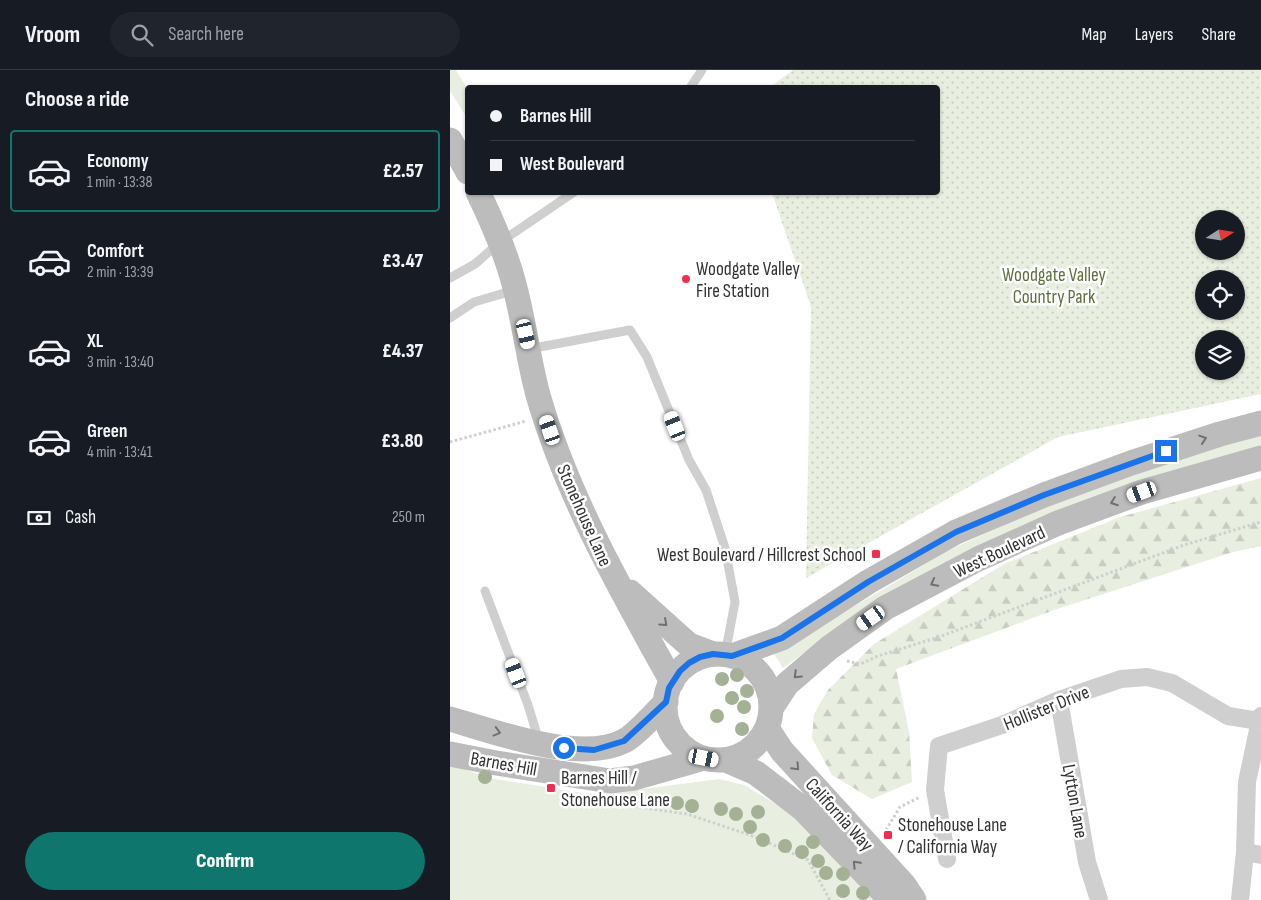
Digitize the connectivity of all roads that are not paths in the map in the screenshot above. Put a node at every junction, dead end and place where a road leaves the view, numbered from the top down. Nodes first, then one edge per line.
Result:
1 (702, 70) edge
2 (692, 85) edge
3 (450, 140) edge
4 (465, 166) edge
5 (479, 195) edge
6 (570, 195) edge
7 (499, 243) junction
8 (450, 278) edge
9 (516, 290) junction
10 (450, 318) edge
11 (529, 349) junction
12 (1261, 423) edge
13 (1261, 458) edge
14 (615, 579) junction
15 (485, 591) dead end
16 (723, 655) junction
17 (669, 692) junction
18 (1059, 700) junction
19 (770, 718) junction
20 (1260, 718) edge
21 (450, 719) edge
22 (540, 744) junction
23 (450, 754) edge
24 (715, 759) junction
25 (1253, 853) edge
26 (947, 859) dead end
27 (888, 900) edge
28 (914, 900) edge
29 (1099, 900) edge
30 (1240, 900) edge

1 - 2 lane
3 - 4 main road
5 - 7 main road, Stonehouse Lane
6 - 7 lane
7 - 8 lane
7 - 9 main road, Stonehouse Lane
9 - 10 lane
9 - 11 main road, Stonehouse Lane
11 - 14 main road, Stonehouse Lane
11 - 16 lane
16 -> 12 main road, West Boulevard
13 -> 19 main road, West Boulevard
14 -> 16 main road, Stonehouse Lane
14 - 17 main road, Stonehouse Lane
15 - 22 lane
16 - 17 main road
16 - 19 main road
17 - 22 main road, Barnes Hill
17 - 24 main road
18 - 20 street, Hollister Drive
18 - 26 street, Hollister Drive
18 - 29 street, Lytton Lane
19 - 24 main road
19 -> 28 main road, California Way
20 - 25 street
21 -> 22 main road, Barnes Hill
23 - 24 main road, Barnes Hill
27 -> 24 main road, California Way
25 - 30 street

